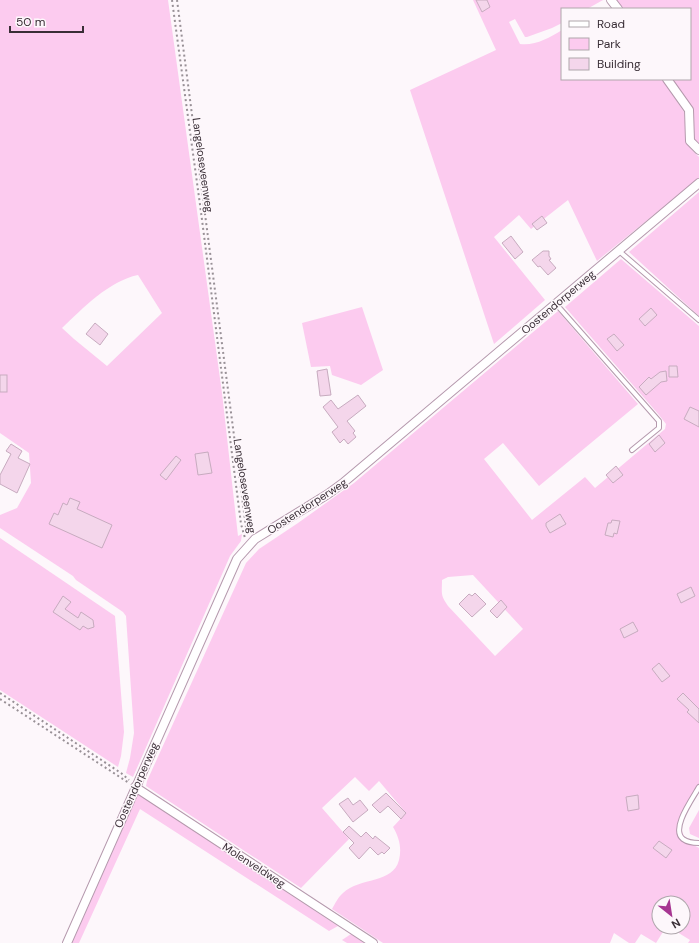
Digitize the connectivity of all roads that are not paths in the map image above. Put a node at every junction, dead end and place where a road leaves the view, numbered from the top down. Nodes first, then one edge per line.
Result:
1 (611, 0) edge
2 (617, 8) edge
3 (668, 80) edge
4 (699, 150) edge
5 (699, 183) edge
6 (619, 250) junction
7 (556, 304) junction
8 (699, 320) edge
9 (632, 450) dead end
10 (135, 787) junction
11 (699, 787) edge
12 (699, 843) edge
13 (67, 943) edge
14 (373, 943) edge

1 - 2 street
3 - 4 street
5 - 6 street, Oostendorperweg
6 - 7 street, Oostendorperweg
6 - 8 lane
7 - 9 lane
7 - 10 street, Oostendorperweg
10 - 13 street, Oostendorperweg
10 - 14 street, Molenveldweg
11 - 12 lane

